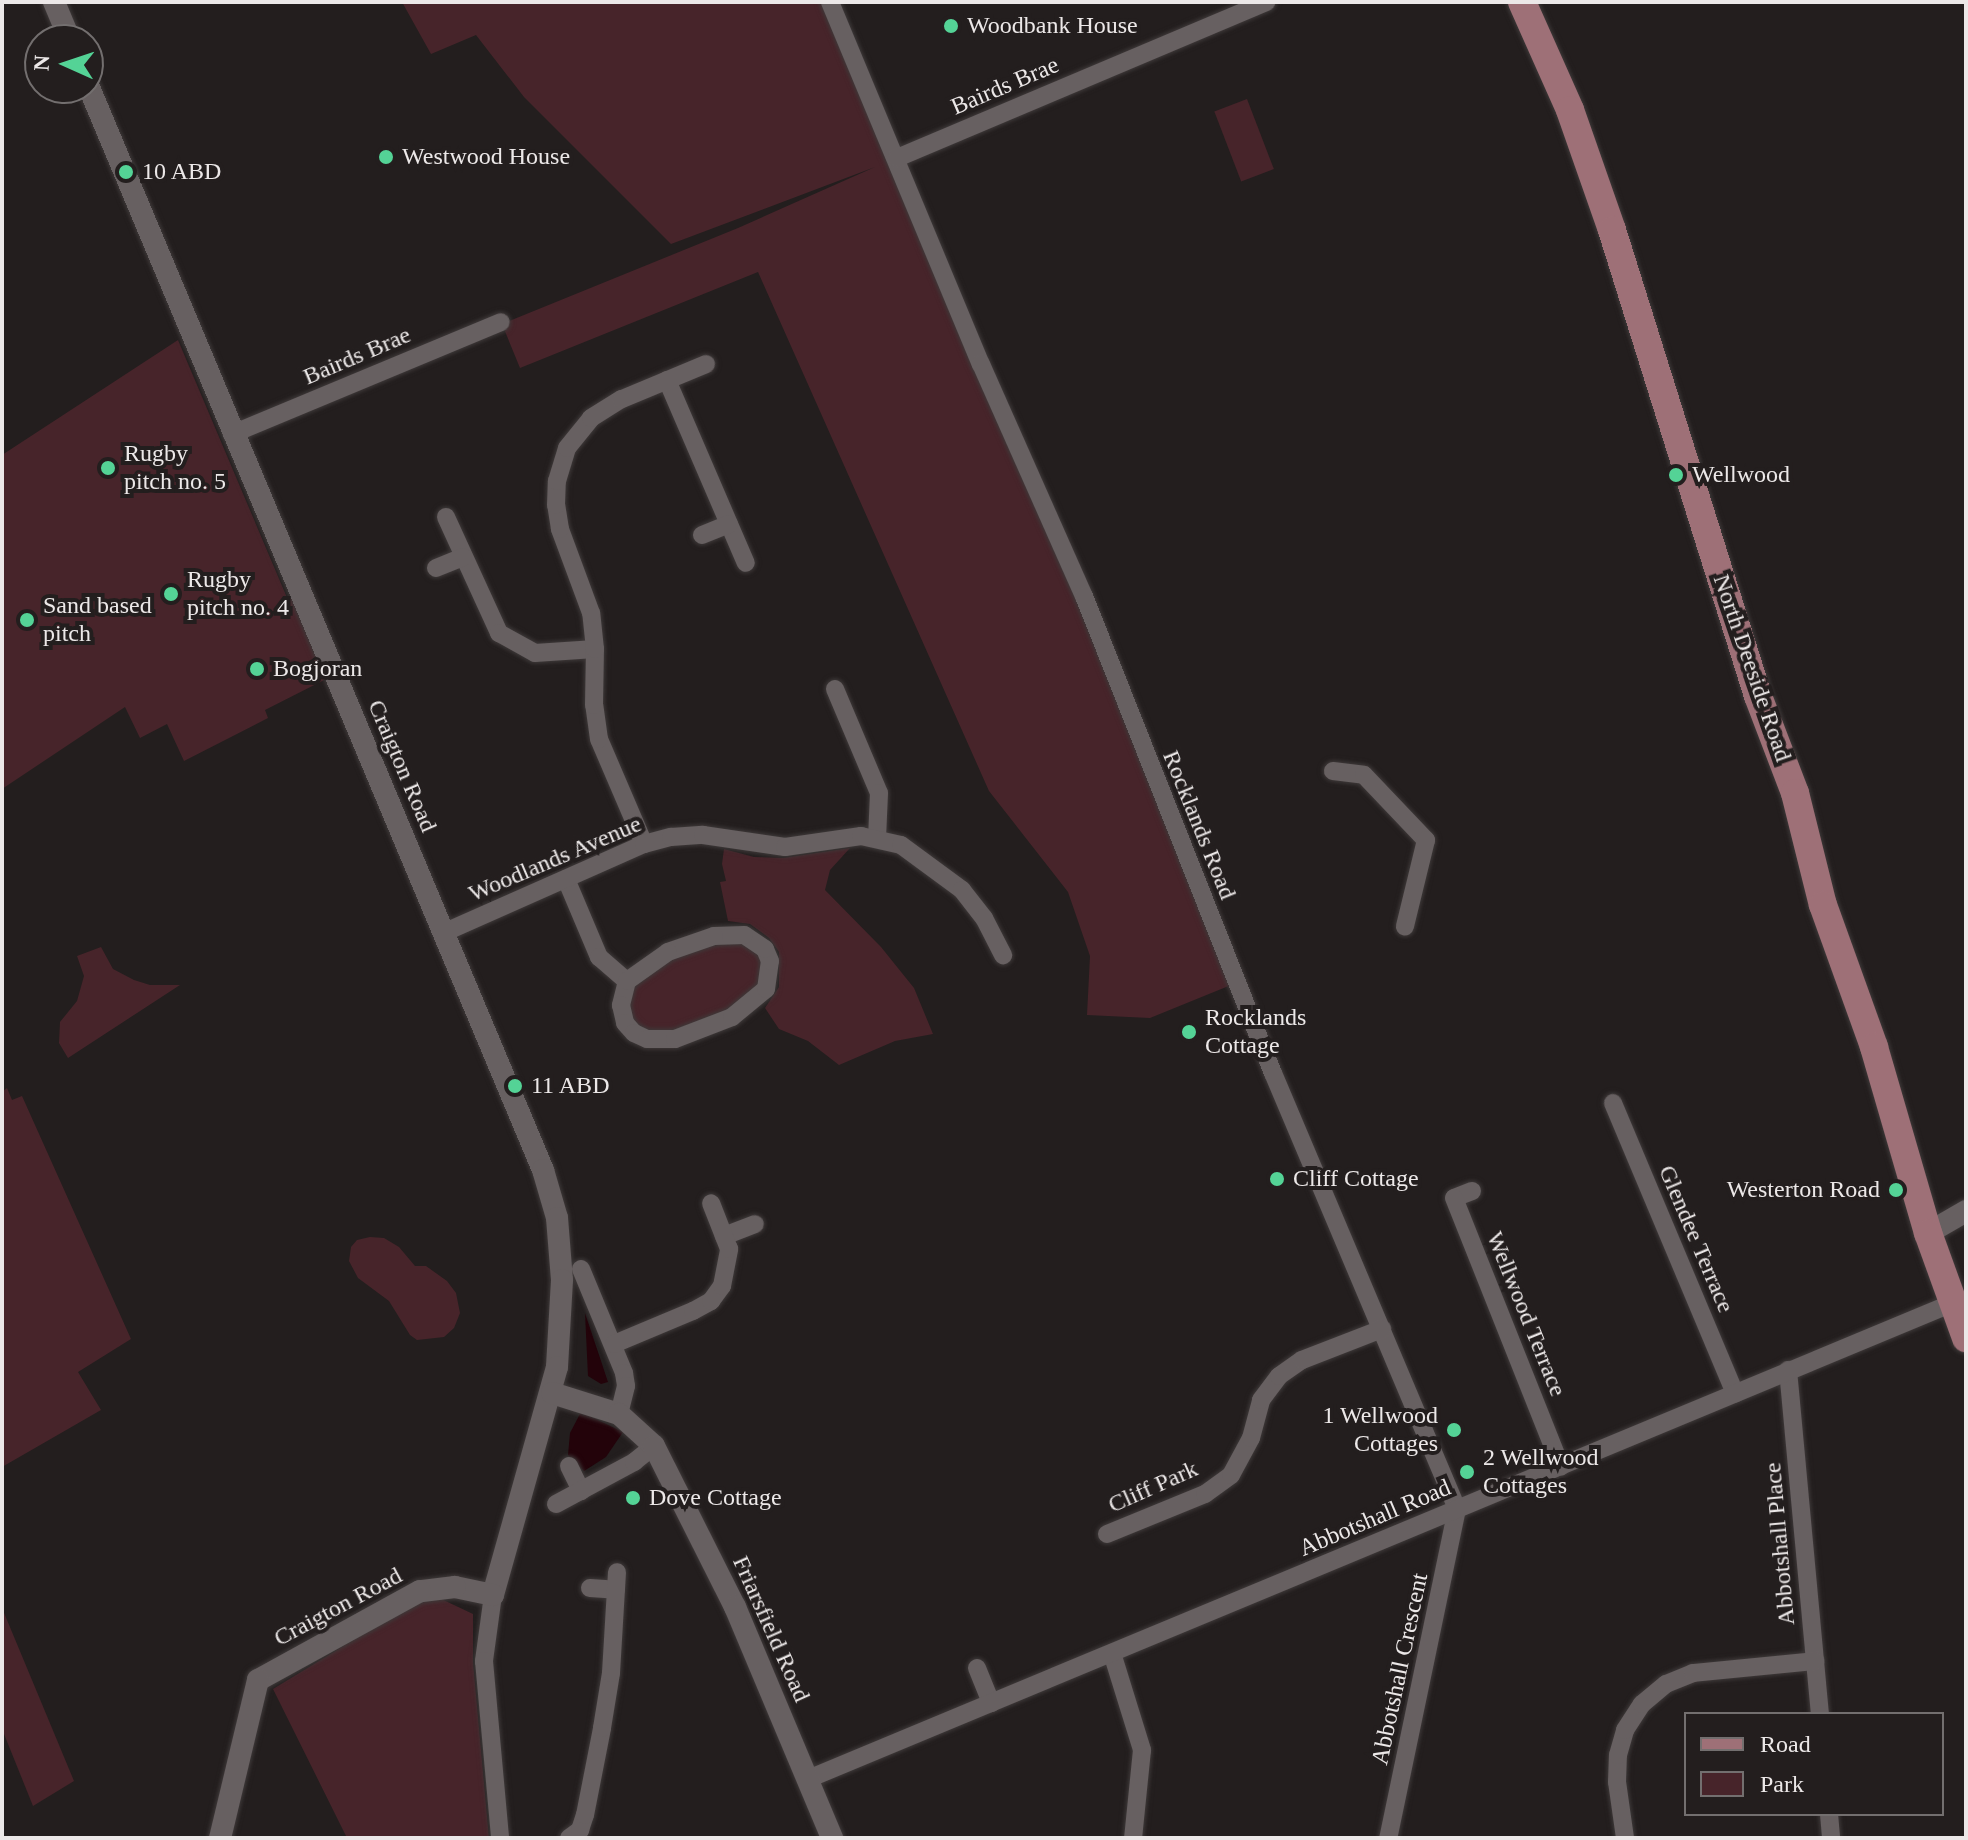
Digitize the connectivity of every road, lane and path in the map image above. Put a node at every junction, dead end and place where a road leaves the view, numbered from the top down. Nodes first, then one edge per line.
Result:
1 (54, 2) edge
2 (830, 2) edge
3 (1266, 2) edge
4 (1522, 2) edge
5 (63, 24) edge
6 (96, 104) edge
7 (897, 158) junction
8 (501, 322) dead end
9 (706, 364) dead end
10 (667, 380) junction
11 (232, 434) junction
12 (446, 517) dead end
13 (729, 524) junction
14 (702, 535) dead end
15 (463, 557) junction
16 (746, 563) dead end
17 (436, 568) dead end
18 (595, 649) junction
19 (835, 689) dead end
20 (1333, 771) dead end
21 (877, 838) junction
22 (644, 844) junction
23 (566, 879) junction
24 (1405, 926) dead end
25 (443, 933) junction
26 (1003, 955) dead end
27 (627, 981) junction
28 (1613, 1103) dead end
29 (1472, 1191) dead end
30 (711, 1203) dead end
31 (1966, 1211) edge
32 (755, 1224) dead end
33 (1928, 1233) junction
34 (724, 1236) junction
35 (581, 1269) dead end
36 (1955, 1302) junction
37 (1382, 1329) junction
38 (1966, 1338) edge
39 (614, 1344) junction
40 (1788, 1370) junction
41 (552, 1393) junction
42 (1735, 1393) junction
43 (619, 1414) junction
44 (654, 1446) junction
45 (569, 1466) dead end
46 (1561, 1467) junction
47 (581, 1491) junction
48 (556, 1504) dead end
49 (1457, 1509) junction
50 (1107, 1534) dead end
51 (590, 1588) dead end
52 (493, 1595) junction
53 (1112, 1653) junction
54 (1815, 1661) junction
55 (977, 1668) dead end
56 (991, 1703) junction
57 (1820, 1712) edge
58 (808, 1779) junction
59 (1829, 1816) edge
60 (220, 1838) edge
61 (500, 1838) edge
62 (569, 1838) edge
63 (832, 1838) edge
64 (1133, 1838) edge
65 (1388, 1838) edge
66 (1625, 1838) edge
67 (1831, 1838) edge

1 - 5 street
2 - 7 street, Rocklands Road
3 - 7 street, Bairds Brae
4 - 33 main road, North Deeside Road
6 - 11 street, Craigton Road
7 - 37 street, Rocklands Road
8 - 11 street, Bairds Brae
9 - 10 street
10 - 13 street
10 - 18 street
11 - 25 street, Craigton Road
12 - 15 street
13 - 14 street
13 - 16 street
15 - 17 street
15 - 18 street
18 - 22 street
19 - 21 street
20 - 24 street
21 - 22 street, Woodlands Avenue
21 - 26 street, Woodlands Avenue
22 - 23 street, Woodlands Avenue
23 - 25 street, Woodlands Avenue
23 - 27 street
25 - 41 street, Craigton Road
27 - 27 street
28 - 42 street, Glendee Terrace
29 - 46 street, Wellwood Terrace
30 - 34 street
31 - 33 street
32 - 34 street
33 - 36 main road, North Deeside Road
34 - 39 street
35 - 39 street
36 - 38 main road, North Deeside Road
36 - 40 street, Abbotshall Road
37 - 49 street, Rocklands Road
37 - 50 street, Cliff Park
39 - 43 street
40 - 42 street, Abbotshall Road
40 - 54 street, Abbotshall Place
41 - 43 street
41 - 52 street, Craigton Road
42 - 46 street, Abbotshall Road
43 - 44 street
44 - 47 street
44 - 58 street, Friarsfield Road
45 - 47 street
46 - 49 street, Abbotshall Road
47 - 48 street
49 - 53 street, Abbotshall Road
49 - 65 street, Abbotshall Crescent
51 - 62 street
52 - 60 street, Craigton Road
52 - 61 street
53 - 56 street, Abbotshall Road
53 - 64 street
54 - 57 street, Abbotshall Place
54 - 66 street
55 - 56 street
56 - 58 street, Abbotshall Road
58 - 63 street, Friarsfield Road
59 - 67 street

